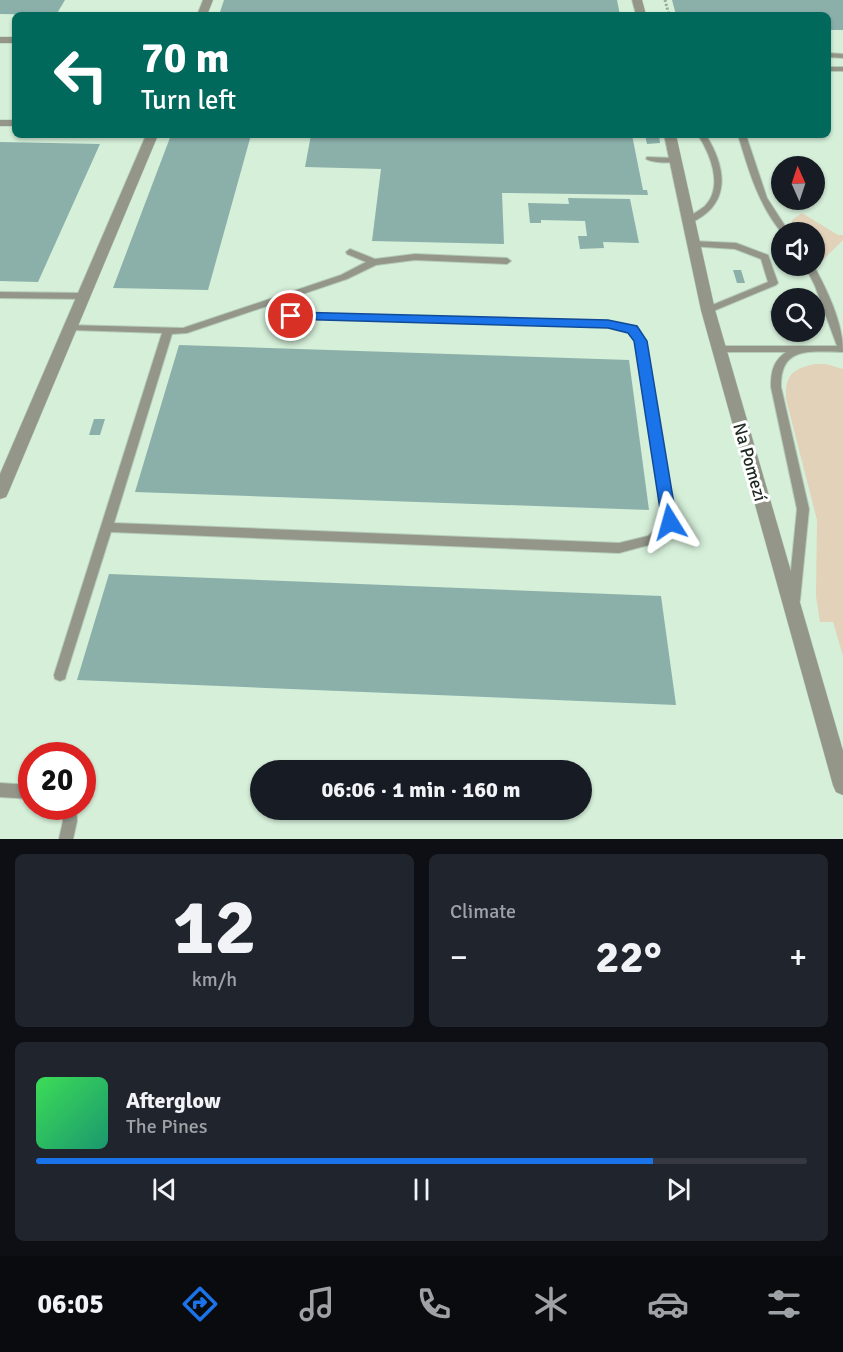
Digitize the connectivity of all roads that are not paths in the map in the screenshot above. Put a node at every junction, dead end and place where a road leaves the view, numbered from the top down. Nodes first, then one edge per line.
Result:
1 (151, 138) edge
2 (671, 138) edge
3 (703, 138) edge
4 (743, 138) edge
5 (650, 159) dead end
6 (675, 160) junction
7 (688, 220) junction
8 (776, 222) edge
9 (692, 244) junction
10 (350, 252) dead end
11 (507, 261) dead end
12 (374, 262) junction
13 (815, 276) edge
14 (0, 295) edge
15 (84, 296) junction
16 (708, 310) junction
17 (291, 316) dead end
18 (71, 327) junction
19 (168, 331) junction
20 (718, 349) junction
21 (800, 349) junction
22 (843, 349) edge
23 (0, 493) edge
24 (107, 527) junction
25 (793, 614) junction
26 (60, 675) dead end
27 (843, 785) edge
28 (0, 790) edge
29 (18, 791) edge
30 (70, 820) edge
31 (66, 839) edge

1 - 15 street
2 - 6 street, Na Pomezí
3 - 7 lane
4 - 8 lane
5 - 6 lane
6 - 7 street, Na Pomezí
7 - 9 street, Na Pomezí
9 - 16 street, Na Pomezí
9 - 16 lane
10 - 12 lane
11 - 12 lane
12 - 19 lane
13 - 22 lane
14 - 15 lane
15 - 18 street
16 - 20 street, Na Pomezí
17 - 24 lane
18 - 19 lane
18 - 23 street
19 - 24 lane
20 - 21 lane
20 - 25 street, Na Pomezí
21 - 22 lane
21 - 25 lane
24 - 26 lane
25 - 27 street, Na Pomezí
28 - 29 lane
30 - 31 lane

